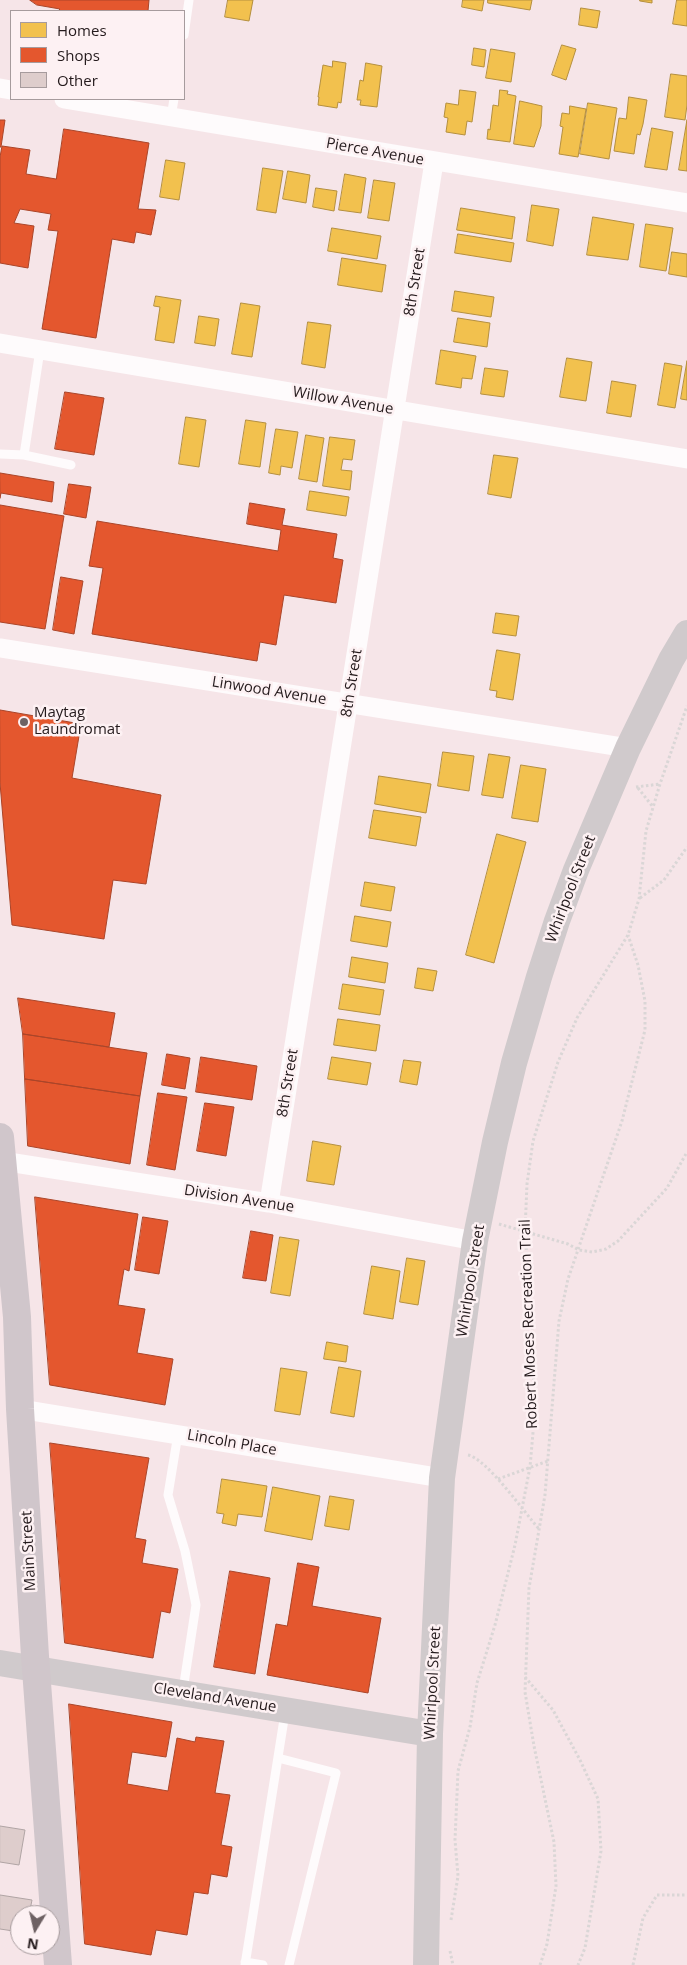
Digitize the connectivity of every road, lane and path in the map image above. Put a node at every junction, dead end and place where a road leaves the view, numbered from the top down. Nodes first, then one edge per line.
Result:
1 (189, 0) edge
2 (185, 28) edge
3 (76, 100) edge
4 (172, 108) edge
5 (434, 162) junction
6 (687, 202) edge
7 (0, 343) edge
8 (40, 350) junction
9 (395, 410) junction
10 (0, 454) edge
11 (24, 455) junction
12 (687, 459) edge
13 (71, 465) dead end
14 (687, 633) edge
15 (0, 648) edge
16 (348, 704) junction
17 (687, 706) edge
18 (628, 748) junction
19 (660, 784) junction
20 (634, 786) dead end
21 (638, 788) junction
22 (653, 807) junction
23 (687, 847) edge
24 (639, 899) junction
25 (628, 935) junction
26 (1, 1149) edge
27 (687, 1152) edge
28 (269, 1203) junction
29 (493, 1222) dead end
30 (525, 1231) junction
31 (475, 1241) junction
32 (579, 1250) junction
33 (8, 1303) edge
34 (20, 1409) junction
35 (178, 1434) junction
36 (466, 1455) dead end
37 (548, 1461) junction
38 (530, 1468) junction
39 (442, 1478) junction
40 (498, 1479) junction
41 (522, 1511) junction
42 (539, 1529) junction
43 (0, 1663) edge
44 (36, 1669) junction
45 (525, 1676) junction
46 (183, 1693) junction
47 (285, 1710) junction
48 (430, 1734) junction
49 (278, 1758) junction
50 (687, 1895) edge
51 (450, 1926) dead end
52 (450, 1947) dead end
53 (245, 1963) edge
54 (58, 1965) edge
55 (263, 1965) edge
56 (289, 1965) edge
57 (426, 1965) edge
58 (453, 1965) edge
59 (540, 1965) edge
60 (578, 1965) edge
61 (633, 1965) edge

1 - 2 lane
3 - 4 street, Pierce Avenue
4 - 5 street, Pierce Avenue
5 - 6 street, Pierce Avenue
5 - 9 street, 8th Street
7 - 8 street, Willow Avenue
8 - 9 street, Willow Avenue
8 - 11 lane
9 - 12 street, Willow Avenue
9 - 16 street, 8th Street
10 - 11 lane
11 - 13 lane
14 - 18 street, Whirlpool Street
15 - 16 street, Linwood Avenue
16 - 18 street, Linwood Avenue
16 - 28 street, 8th Street
17 - 19 path, Robert Moses Recreation Trail
18 - 31 street, Whirlpool Street
19 - 21 path
19 - 22 path, Robert Moses Recreation Trail
20 - 21 path
21 - 22 path
22 - 24 path, Robert Moses Recreation Trail
23 - 24 path
24 - 25 path, Robert Moses Recreation Trail
25 - 30 path, Robert Moses Recreation Trail
25 - 32 path, Robert Moses Recreation Trail
26 - 28 street, Division Avenue
26 - 33 main road, Main Street
27 - 32 path
28 - 31 street, Division Avenue
29 - 30 path
30 - 32 path
30 - 38 path, Robert Moses Recreation Trail
31 - 39 street, Whirlpool Street
32 - 37 path, Robert Moses Recreation Trail
33 - 34 main road, Main Street
34 - 35 street, Lincoln Place
34 - 44 main road, Main Street
35 - 39 street, Lincoln Place
35 - 46 lane
36 - 40 path
37 - 38 path
37 - 42 path, Robert Moses Recreation Trail
38 - 40 path
38 - 41 path, Robert Moses Recreation Trail
39 - 48 street, Whirlpool Street
40 - 41 path
41 - 42 path
41 - 51 path, Robert Moses Recreation Trail
42 - 45 path, Robert Moses Recreation Trail
43 - 44 street, Cleveland Avenue
44 - 46 street, Cleveland Avenue
44 - 54 main road, Main Street
45 - 59 path, Robert Moses Recreation Trail
45 - 60 path
46 - 47 street, Cleveland Avenue
47 - 48 street, Cleveland Avenue
47 - 49 lane
48 - 57 street, Whirlpool Street
49 - 53 lane
49 - 56 lane
50 - 61 path
52 - 58 path
53 - 55 lane

